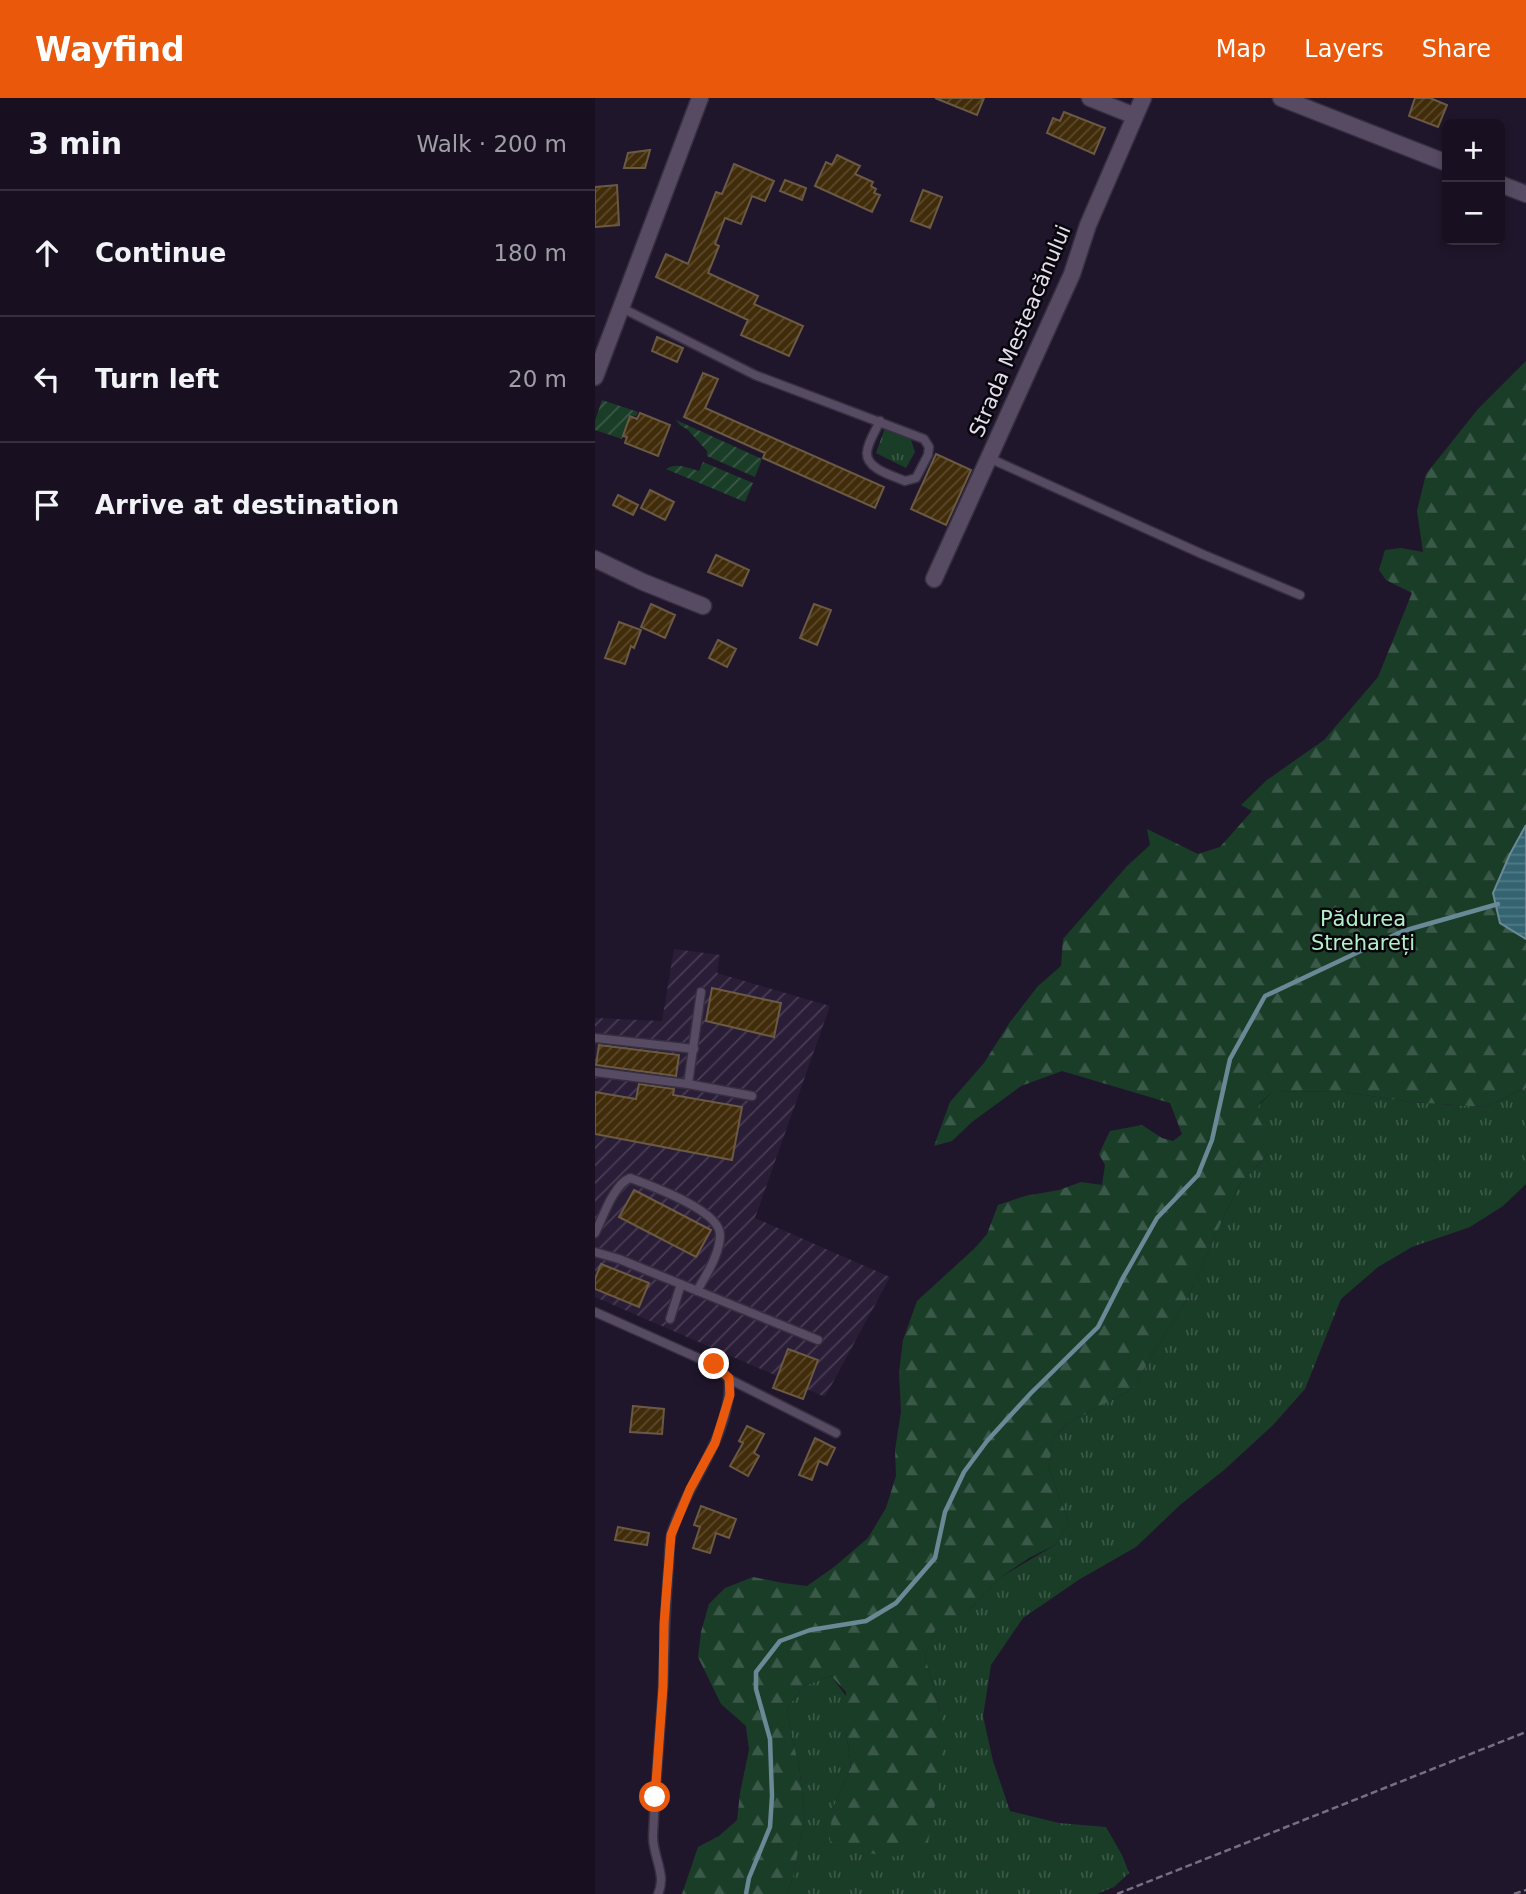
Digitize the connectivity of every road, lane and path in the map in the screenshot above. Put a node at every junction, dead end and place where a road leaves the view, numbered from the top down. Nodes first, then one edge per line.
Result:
1 (700, 98) edge
2 (1090, 98) edge
3 (1143, 98) edge
4 (1281, 98) edge
5 (1135, 116) junction
6 (1442, 161) edge
7 (1505, 186) edge
8 (1526, 194) edge
9 (620, 307) junction
10 (595, 377) edge
11 (880, 421) junction
12 (989, 458) junction
13 (595, 559) edge
14 (934, 579) dead end
15 (1300, 594) dead end
16 (703, 606) dead end
17 (701, 992) dead end
18 (595, 1038) edge
19 (694, 1049) junction
20 (595, 1072) edge
21 (688, 1084) junction
22 (752, 1096) dead end
23 (595, 1233) edge
24 (595, 1252) edge
25 (681, 1284) junction
26 (697, 1291) junction
27 (595, 1312) edge
28 (670, 1319) dead end
29 (818, 1340) dead end
30 (729, 1378) junction
31 (836, 1433) dead end
32 (1526, 1732) edge
33 (1526, 1889) edge
34 (658, 1894) edge
35 (1117, 1894) edge
36 (1514, 1894) edge

1 - 9 street
2 - 5 street
3 - 5 street, Strada Mesteacănului
4 - 6 street
5 - 12 street, Strada Mesteacănului
7 - 8 street
9 - 10 street
9 - 11 lane
11 - 11 lane
12 - 14 street, Strada Mesteacănului
12 - 15 lane
13 - 16 street
17 - 19 lane
18 - 19 lane
19 - 21 lane
20 - 21 lane
21 - 22 lane
23 - 26 lane
24 - 25 lane
25 - 26 lane
25 - 28 lane
26 - 29 lane
27 - 30 lane
30 - 31 lane
30 - 34 lane
32 - 35 path
33 - 36 path

